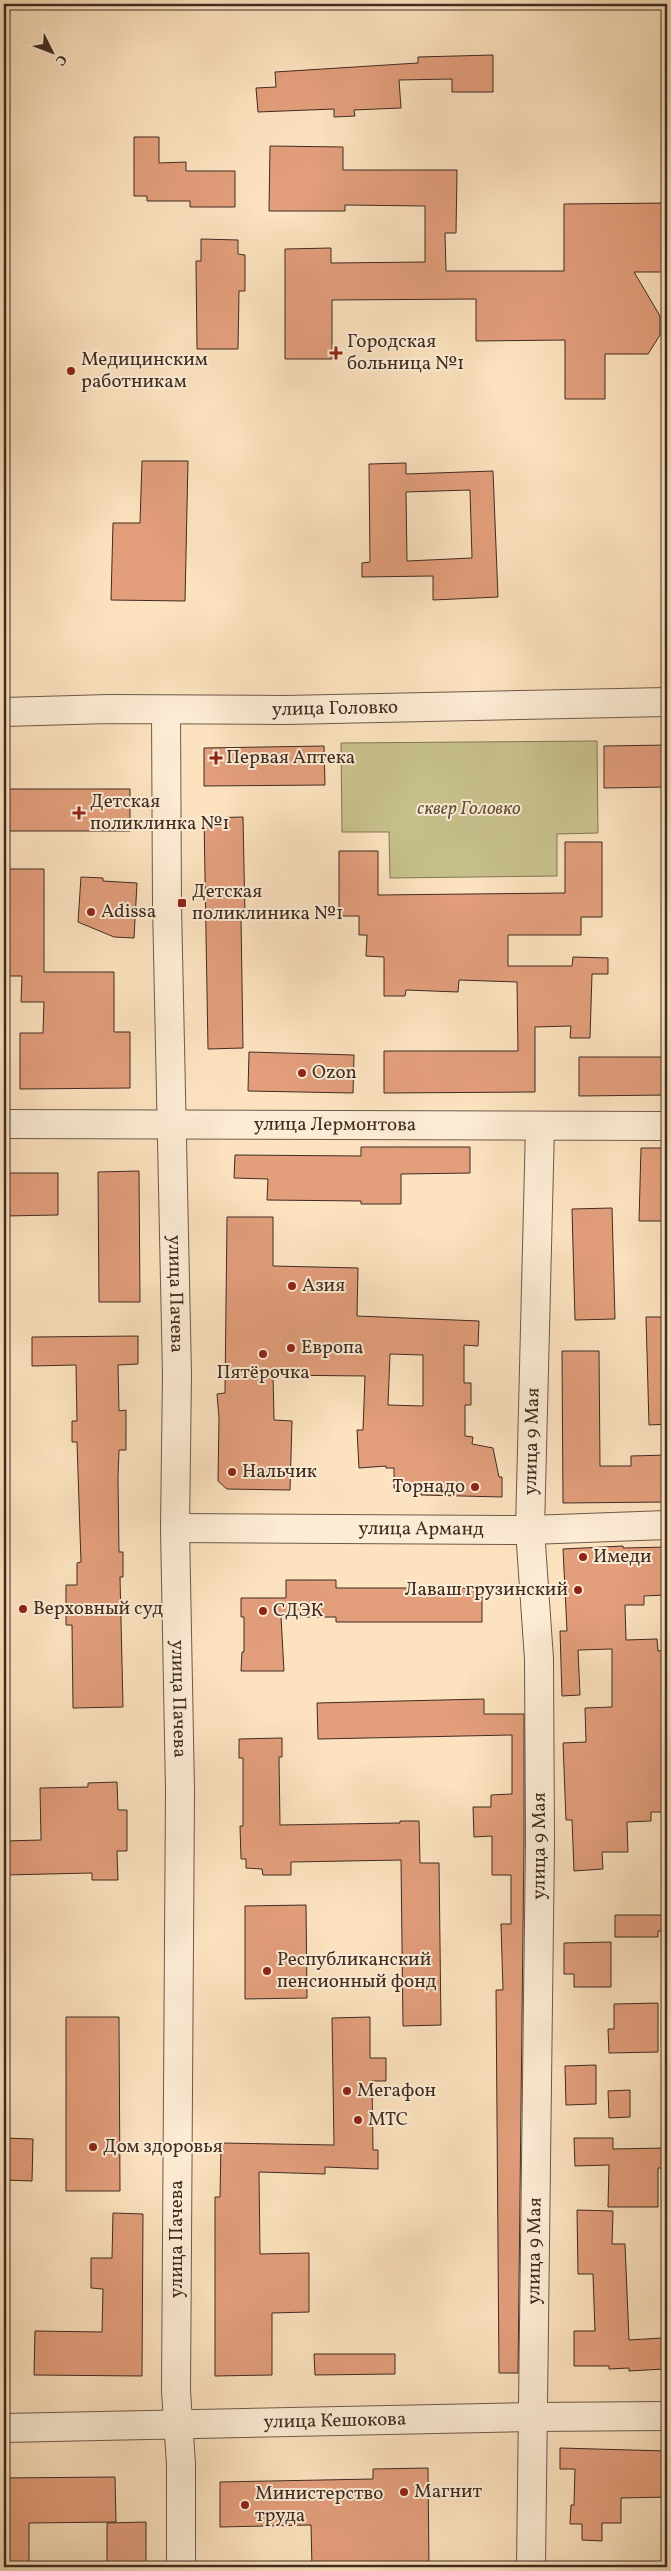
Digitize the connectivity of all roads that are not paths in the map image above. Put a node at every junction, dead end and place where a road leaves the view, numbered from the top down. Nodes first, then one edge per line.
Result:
1 (667, 702) edge
2 (166, 710) junction
3 (4, 712) edge
4 (4, 1124) edge
5 (172, 1125) junction
6 (540, 1126) junction
7 (667, 1126) edge
8 (667, 1525) edge
9 (175, 1528) junction
10 (530, 1530) junction
11 (667, 2416) edge
12 (532, 2417) junction
13 (178, 2426) junction
14 (4, 2428) edge
15 (181, 2567) edge
16 (532, 2567) edge

1 - 2 street, улица Головко
2 - 3 street, улица Головко
2 - 5 street, улица Пачева
4 - 5 street, улица Лермонтова
5 - 6 street, улица Лермонтова
5 - 9 street, улица Пачева
6 - 7 street, улица Лермонтова
6 - 10 street, улица 9 Мая
8 - 10 street, улица Арманд
9 - 10 street, улица Арманд
9 - 13 street, улица Пачева
10 - 12 street, улица 9 Мая
11 - 12 street, улица Кешокова
12 - 13 street, улица Кешокова
12 - 16 street, улица 9 Мая
13 - 14 street, улица Кешокова
13 - 15 street, улица Пачева

